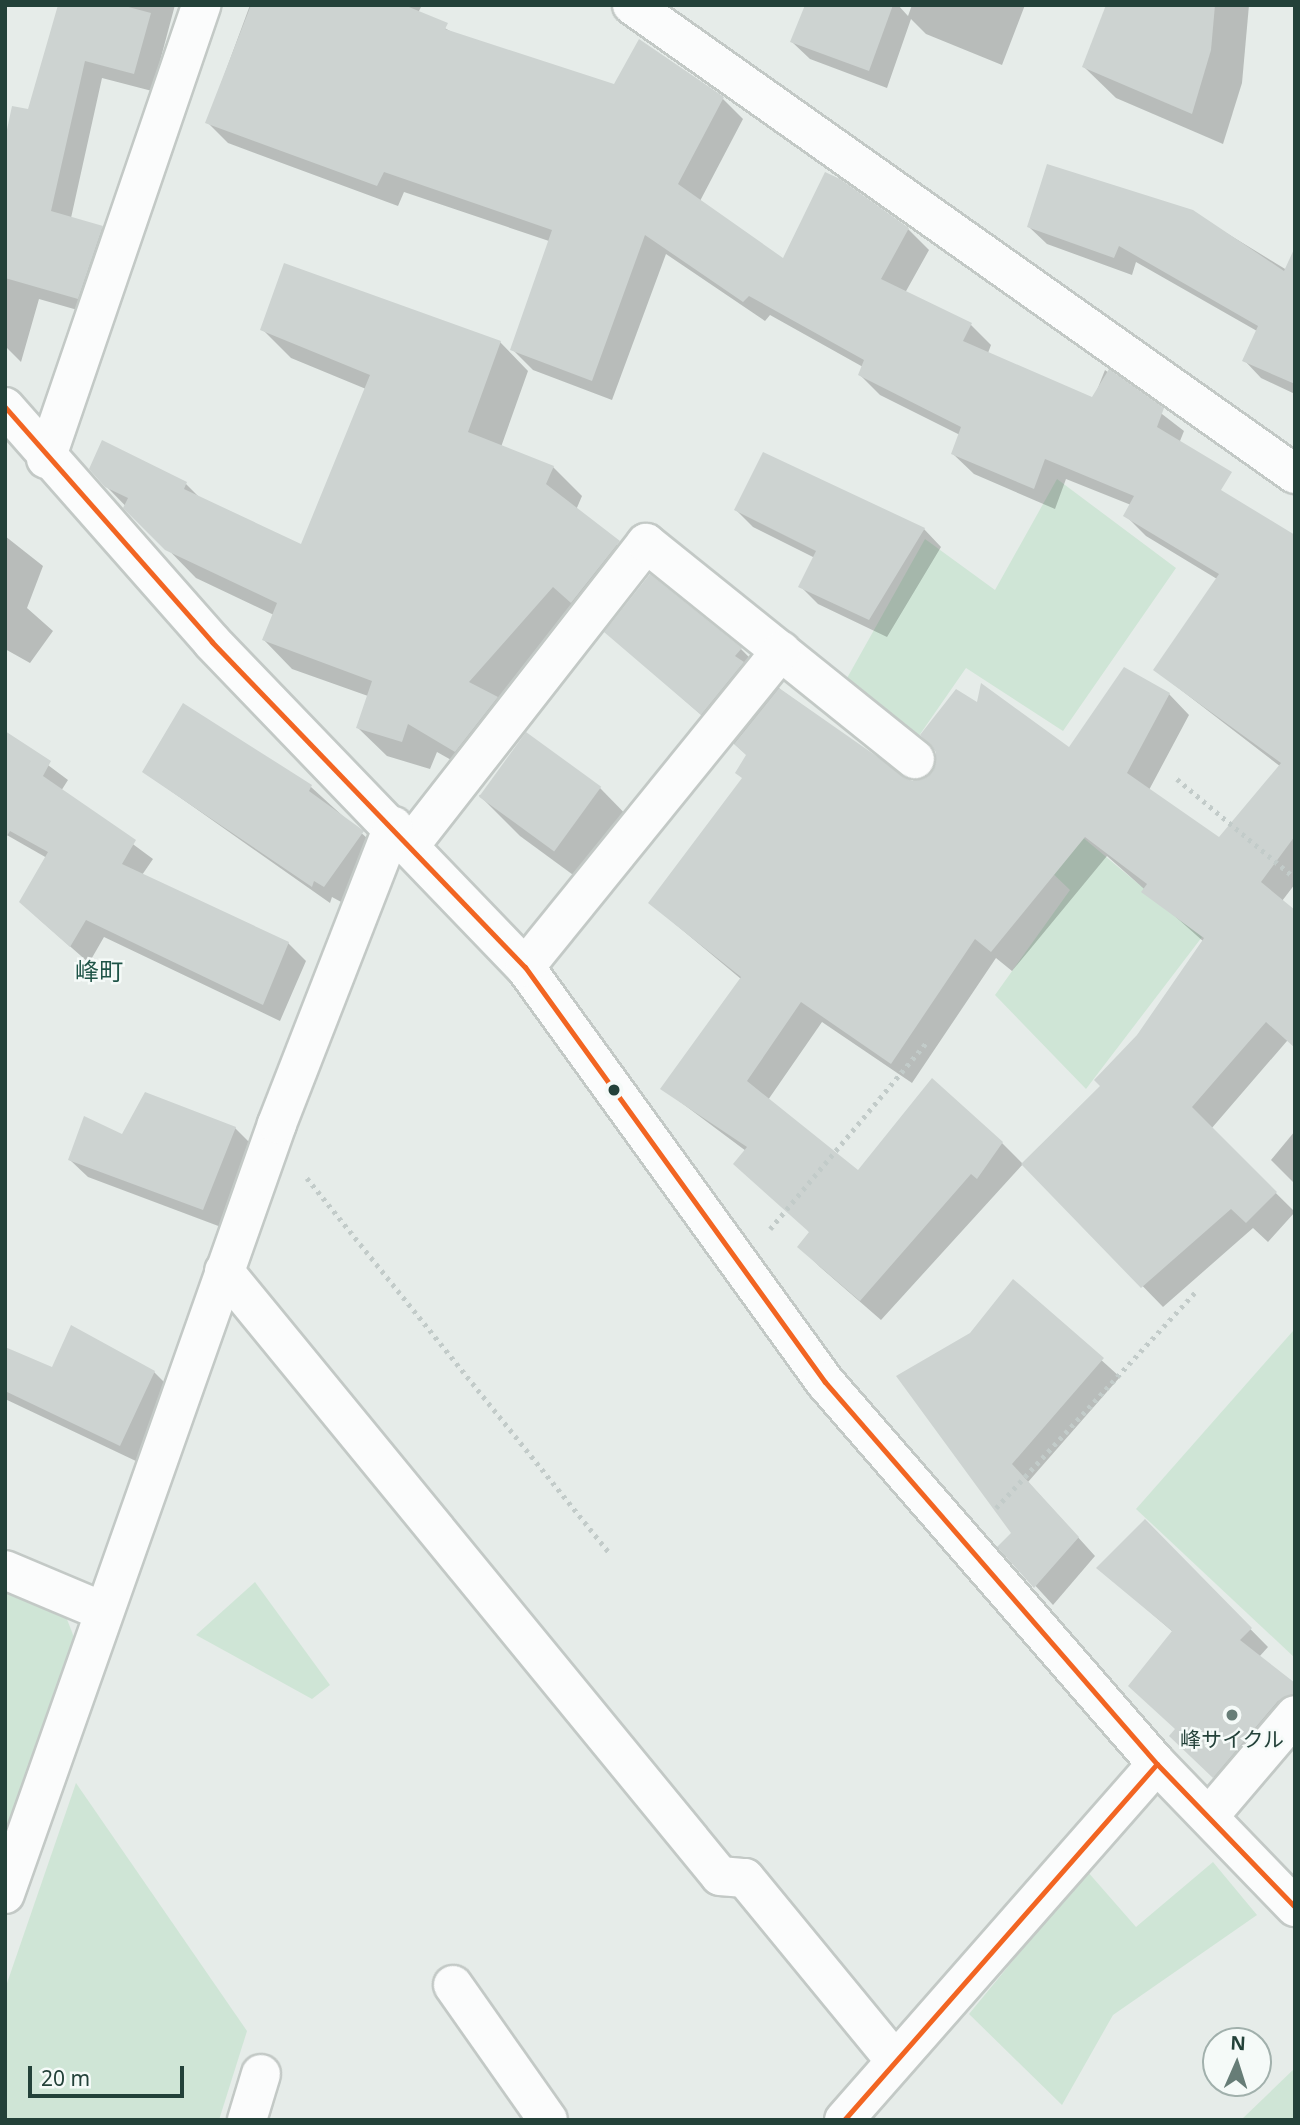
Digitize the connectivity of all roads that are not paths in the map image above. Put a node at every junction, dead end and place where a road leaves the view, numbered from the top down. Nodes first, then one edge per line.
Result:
1 (201, 5) edge
2 (632, 5) edge
3 (5, 407) edge
4 (46, 459) junction
5 (1295, 474) edge
6 (780, 651) junction
7 (915, 759) dead end
8 (402, 835) junction
9 (525, 967) junction
10 (224, 1271) junction
11 (5, 1570) edge
12 (102, 1611) junction
13 (1295, 1715) edge
14 (1157, 1764) junction
15 (1210, 1815) junction
16 (5, 1894) edge
17 (1295, 1907) edge
18 (453, 1985) dead end
19 (893, 2058) junction
20 (261, 2074) dead end
21 (247, 2120) edge
22 (548, 2120) edge
23 (844, 2120) edge

1 - 4 street
2 - 5 street
3 - 4 street
4 - 8 street
6 - 7 street
6 - 8 street
6 - 9 street
8 - 9 street
8 - 10 street
9 - 14 street
10 - 12 street
10 - 19 street
11 - 12 street
12 - 16 street
13 - 15 street
14 - 15 street
14 - 19 street
15 - 17 street
18 - 22 street
19 - 23 street
20 - 21 street

